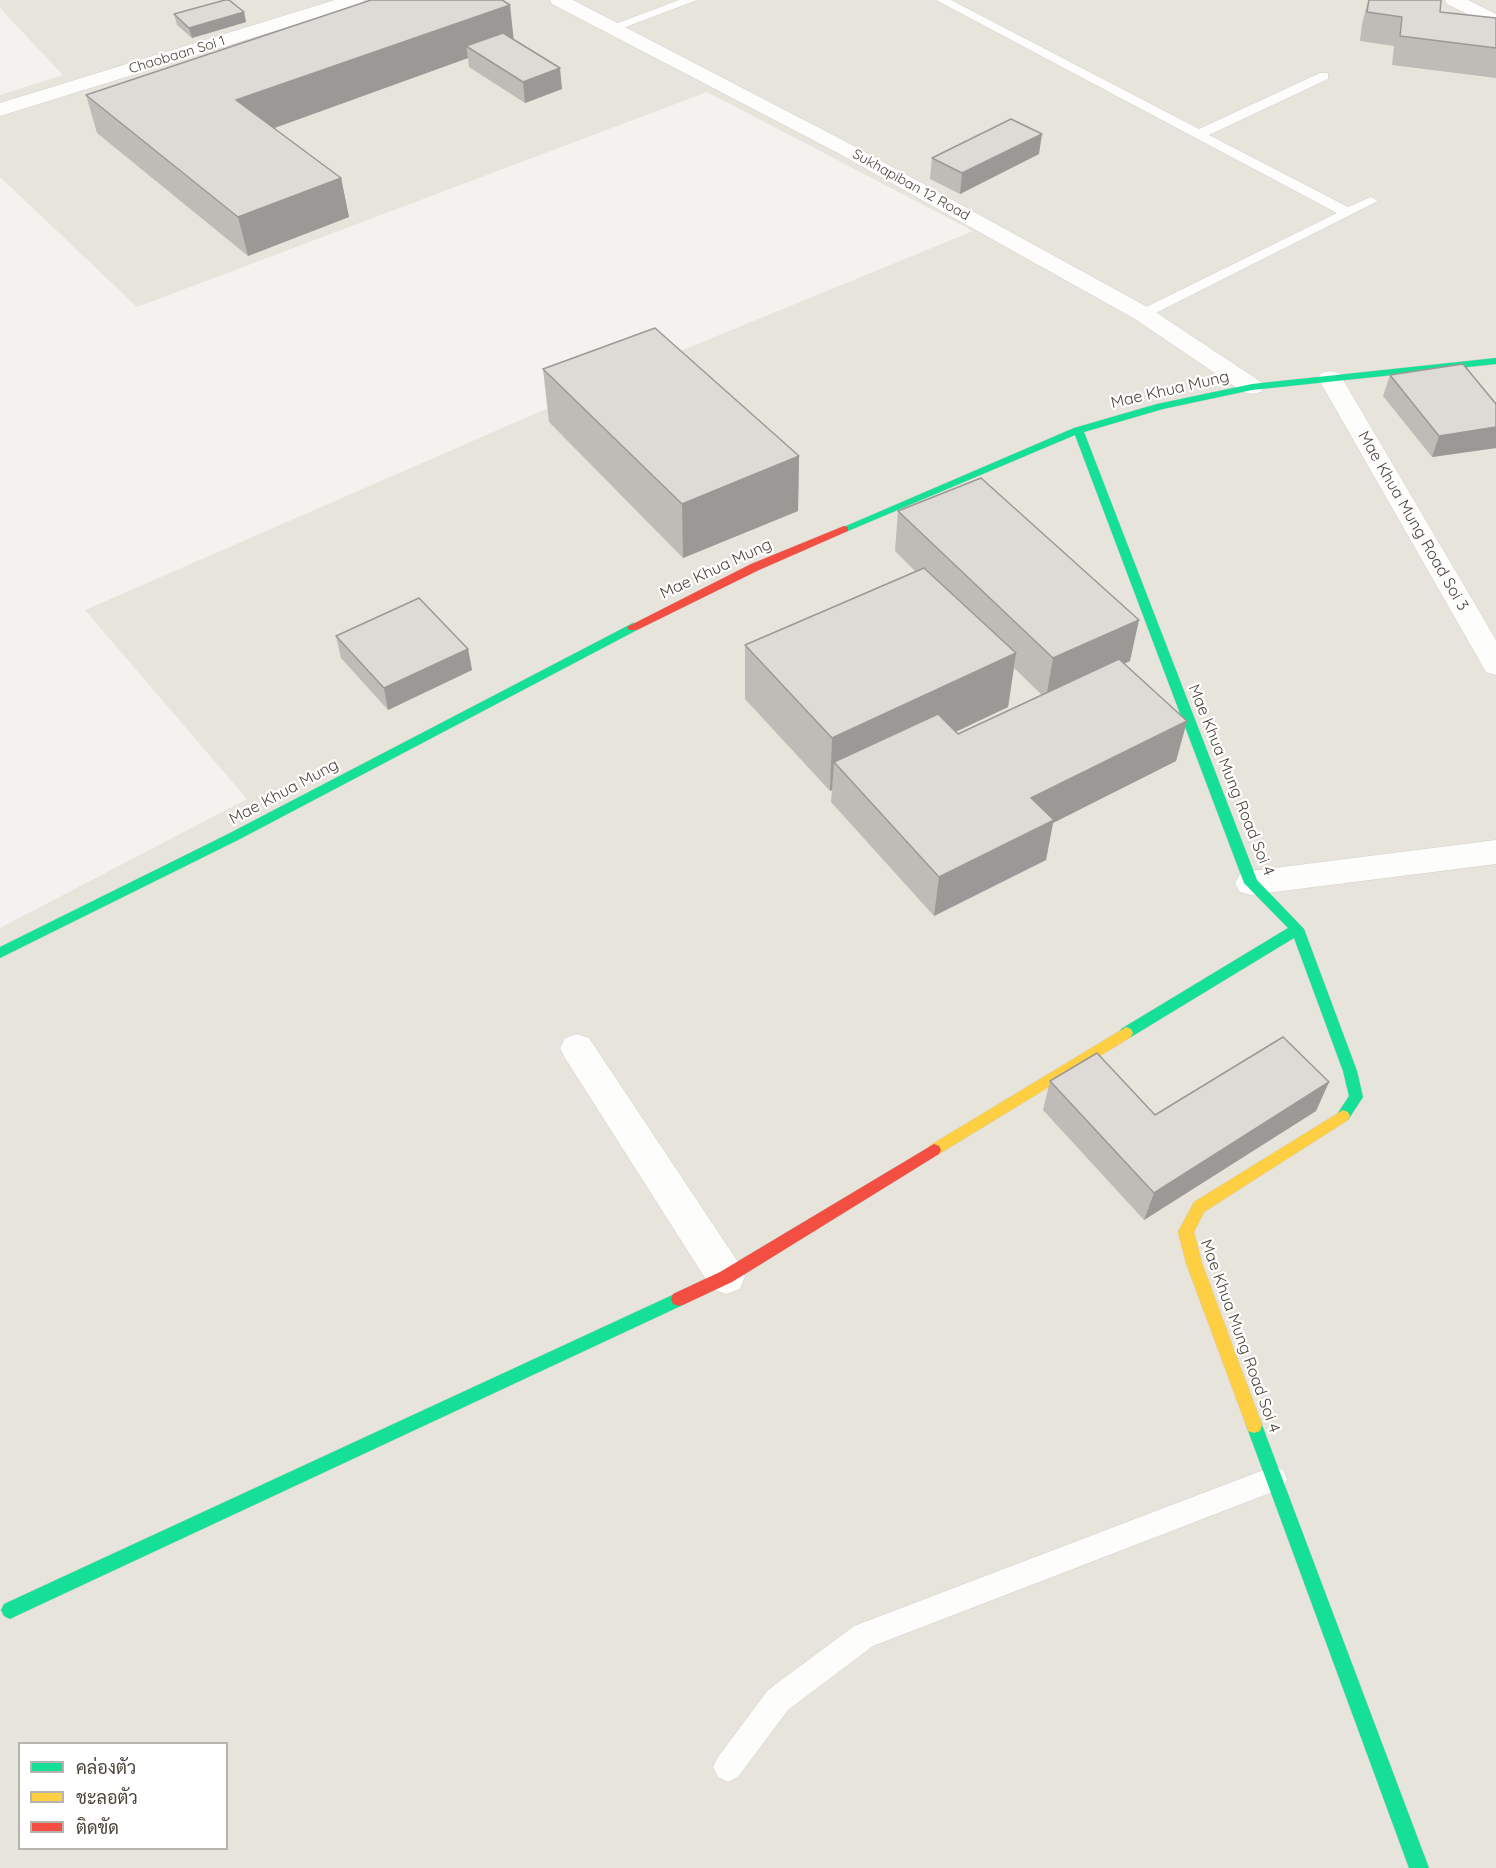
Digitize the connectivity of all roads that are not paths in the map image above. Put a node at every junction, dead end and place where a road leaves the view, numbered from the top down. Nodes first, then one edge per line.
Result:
1 (284, 0) edge
2 (355, 0) edge
3 (559, 0) edge
4 (691, 0) edge
5 (942, 0) edge
6 (1454, 0) edge
7 (303, 16) junction
8 (1496, 22) edge
9 (611, 28) junction
10 (1324, 75) dead end
11 (0, 110) edge
12 (1197, 135) junction
13 (1371, 201) dead end
14 (1348, 213) junction
15 (1143, 314) junction
16 (1496, 361) edge
17 (1330, 378) junction
18 (1252, 387) junction
19 (1078, 430) junction
20 (1496, 665) edge
21 (1496, 852) edge
22 (1251, 883) junction
23 (1297, 929) junction
24 (0, 952) edge
25 (578, 1048) dead end
26 (726, 1277) junction
27 (1274, 1479) junction
28 (10, 1610) dead end
29 (728, 1767) dead end
30 (1419, 1868) edge

1 - 7 street
2 - 7 street, Chaobaan Soi 1
3 - 9 street, Sukhapiban 12 Road
4 - 9 lane
5 - 12 lane
6 - 8 street
7 - 11 street, Chaobaan Soi 1
9 - 15 street, Sukhapiban 12 Road
10 - 12 lane
12 - 14 lane
13 - 14 lane
14 - 15 lane
15 - 18 street, Sukhapiban 12 Road
16 - 17 street, Mae Khua Mung
17 - 18 street, Mae Khua Mung
17 - 20 street, Mae Khua Mung Road Soi 3
18 - 19 street, Mae Khua Mung
19 - 22 street, Mae Khua Mung Road Soi 4
19 - 24 street, Mae Khua Mung
21 - 22 street
22 - 23 street, Mae Khua Mung Road Soi 4
23 - 26 street
23 - 27 street, Mae Khua Mung Road Soi 4
25 - 26 street
26 - 28 street
27 - 29 lane
27 - 30 street, Mae Khua Mung Road Soi 4

